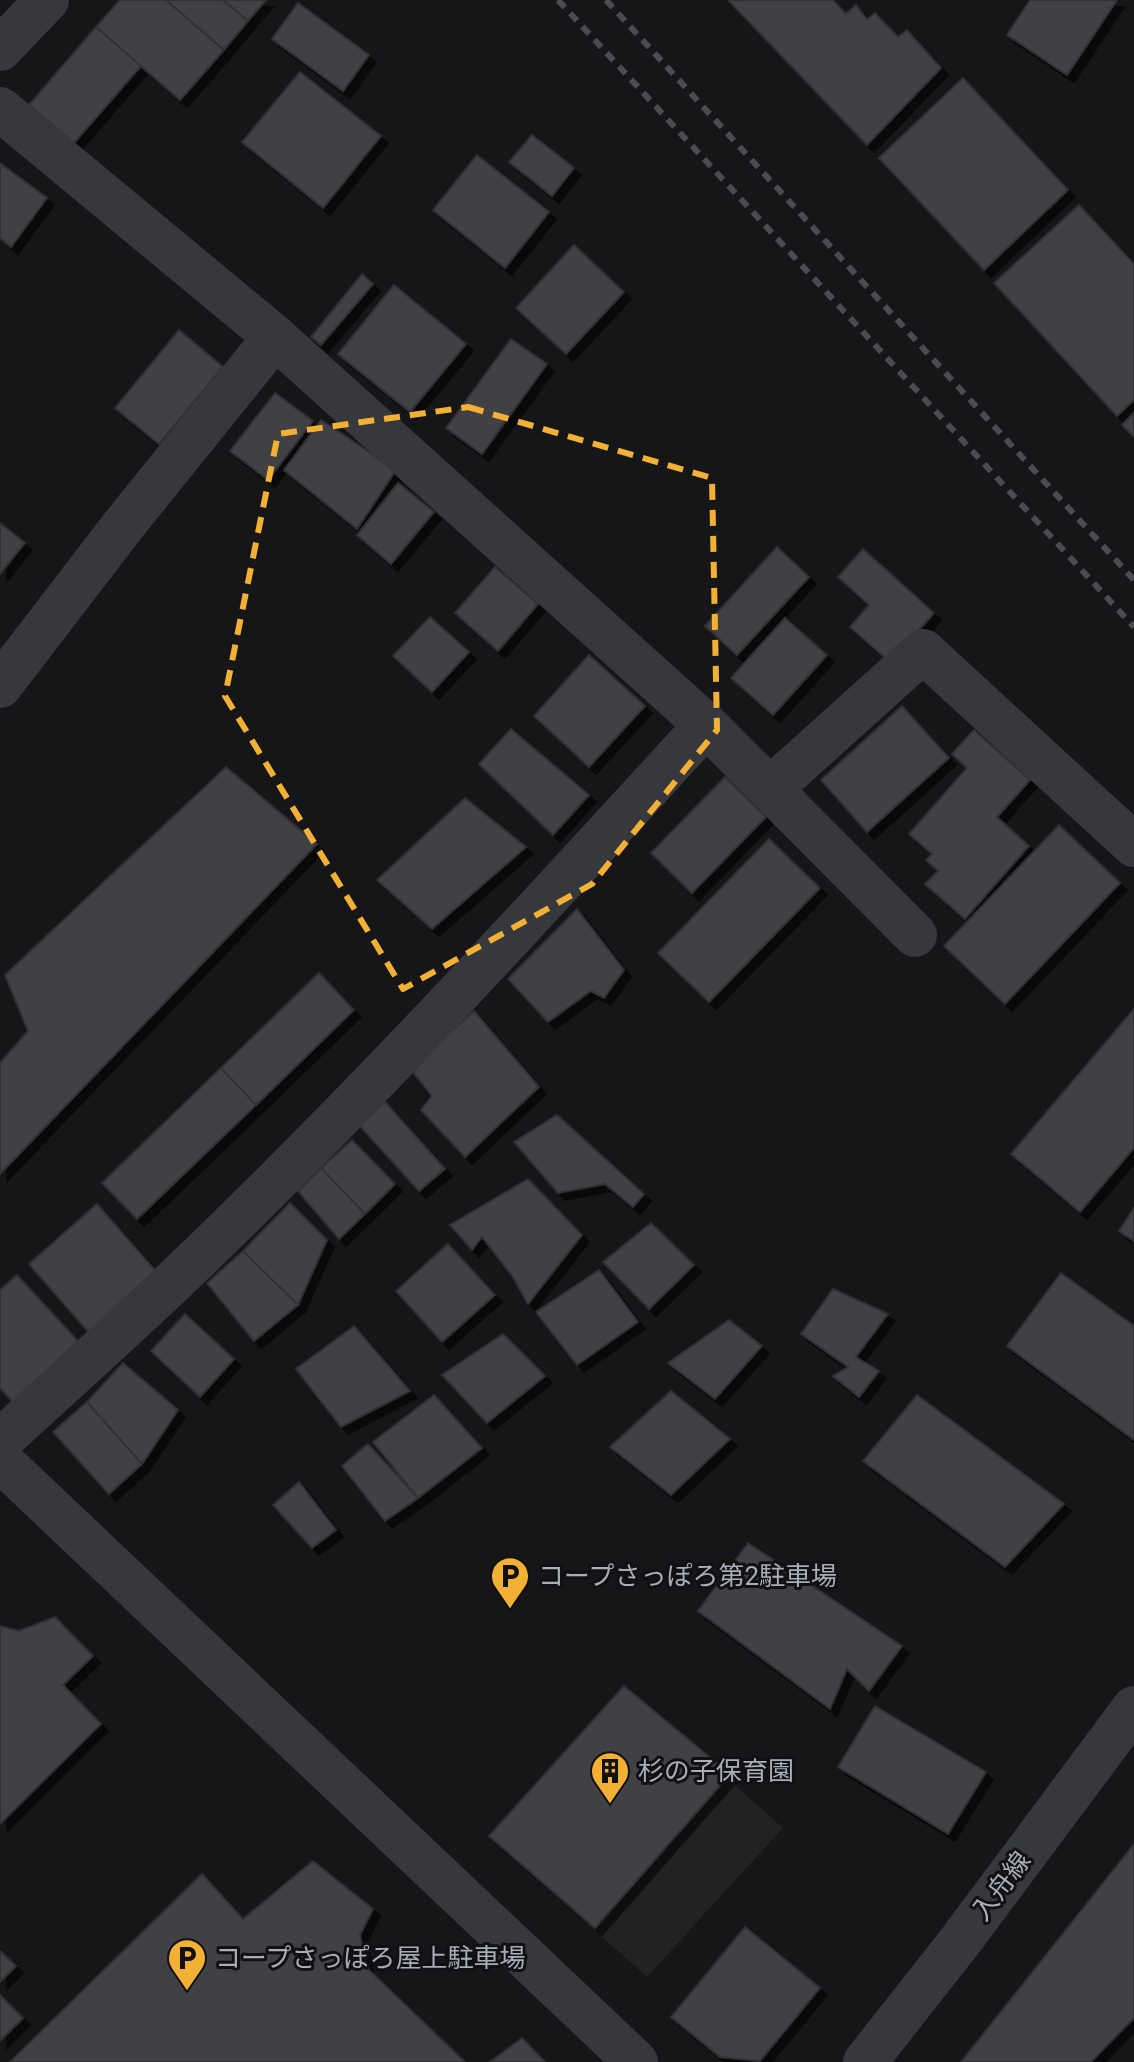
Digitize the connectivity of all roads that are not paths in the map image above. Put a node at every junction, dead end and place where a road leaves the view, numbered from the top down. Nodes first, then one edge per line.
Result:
1 (47, 0) edge
2 (1, 46) edge
3 (0, 109) edge
4 (275, 337) junction
5 (0, 686) edge
6 (706, 725) junction
7 (770, 789) junction
8 (1134, 845) edge
9 (915, 935) dead end
10 (0, 1441) edge
11 (0, 1460) edge
12 (1134, 1708) edge
13 (636, 2062) edge
14 (865, 2062) edge

1 - 2 street
3 - 4 street
4 - 5 street
4 - 6 street
6 - 7 street
6 - 10 street
7 - 8 street
7 - 9 street
11 - 13 street
12 - 14 street, 入舟線

